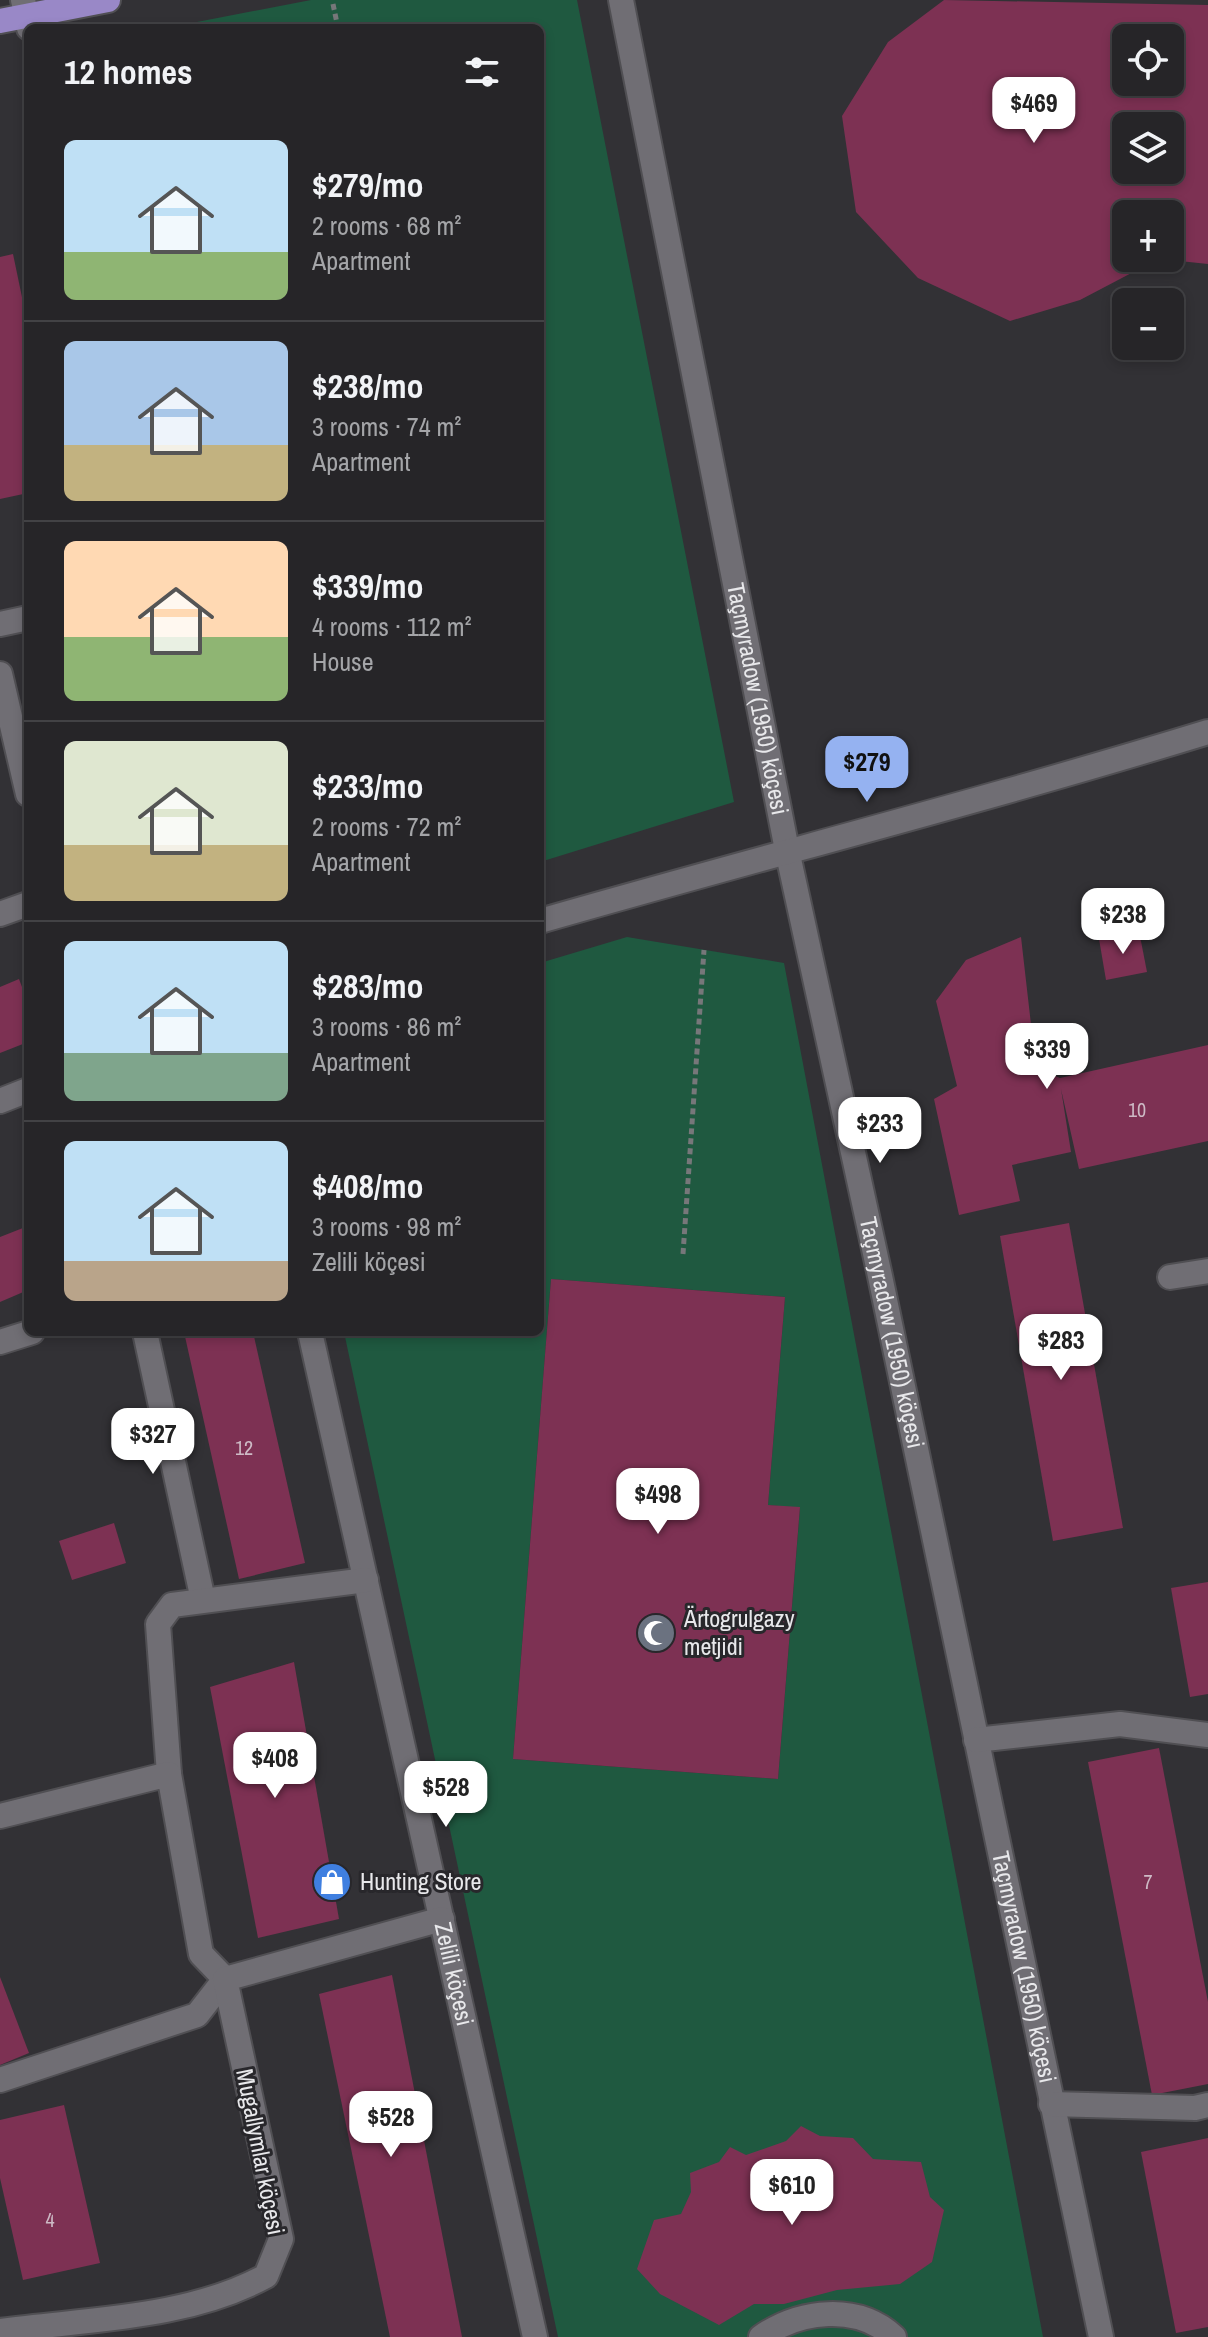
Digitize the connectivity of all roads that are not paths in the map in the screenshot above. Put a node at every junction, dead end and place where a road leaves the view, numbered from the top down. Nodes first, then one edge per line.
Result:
1 (108, 0) edge
2 (621, 0) edge
3 (26, 15) edge
4 (0, 21) edge
5 (24, 619) edge
6 (0, 624) edge
7 (0, 674) edge
8 (1208, 732) edge
9 (24, 777) edge
10 (787, 850) junction
11 (24, 905) edge
12 (0, 914) edge
13 (544, 920) edge
14 (24, 1092) edge
15 (0, 1101) edge
16 (1208, 1271) edge
17 (1170, 1277) dead end
18 (24, 1334) edge
19 (146, 1336) edge
20 (311, 1336) edge
21 (0, 1342) edge
22 (366, 1580) junction
23 (203, 1600) junction
24 (1208, 1735) edge
25 (976, 1740) junction
26 (169, 1774) junction
27 (0, 1816) edge
28 (442, 1919) junction
29 (225, 1979) junction
30 (0, 2080) edge
31 (1051, 2104) junction
32 (1208, 2105) edge
33 (0, 2331) edge
34 (535, 2337) edge
35 (761, 2337) edge
36 (894, 2337) edge
37 (1101, 2337) edge

1 - 3 main road
2 - 10 street, Taçmyradow (1950) köçesi
3 - 4 main road
5 - 6 street
7 - 9 street
8 - 10 street
10 - 13 street
10 - 25 street, Taçmyradow (1950) köçesi
11 - 12 street
14 - 15 street
16 - 17 street
18 - 21 street
19 - 23 street
20 - 22 street, Zelili köçesi
22 - 23 street
22 - 28 street, Zelili köçesi
23 - 26 street
24 - 25 street
25 - 31 street, Taçmyradow (1950) köçesi
26 - 27 street
26 - 29 street
28 - 29 street
28 - 34 street, Zelili köçesi
29 - 30 street
29 - 33 street, Mugallymlar köçesi
31 - 32 street
31 - 37 street, Taçmyradow (1950) köçesi
35 - 36 street

